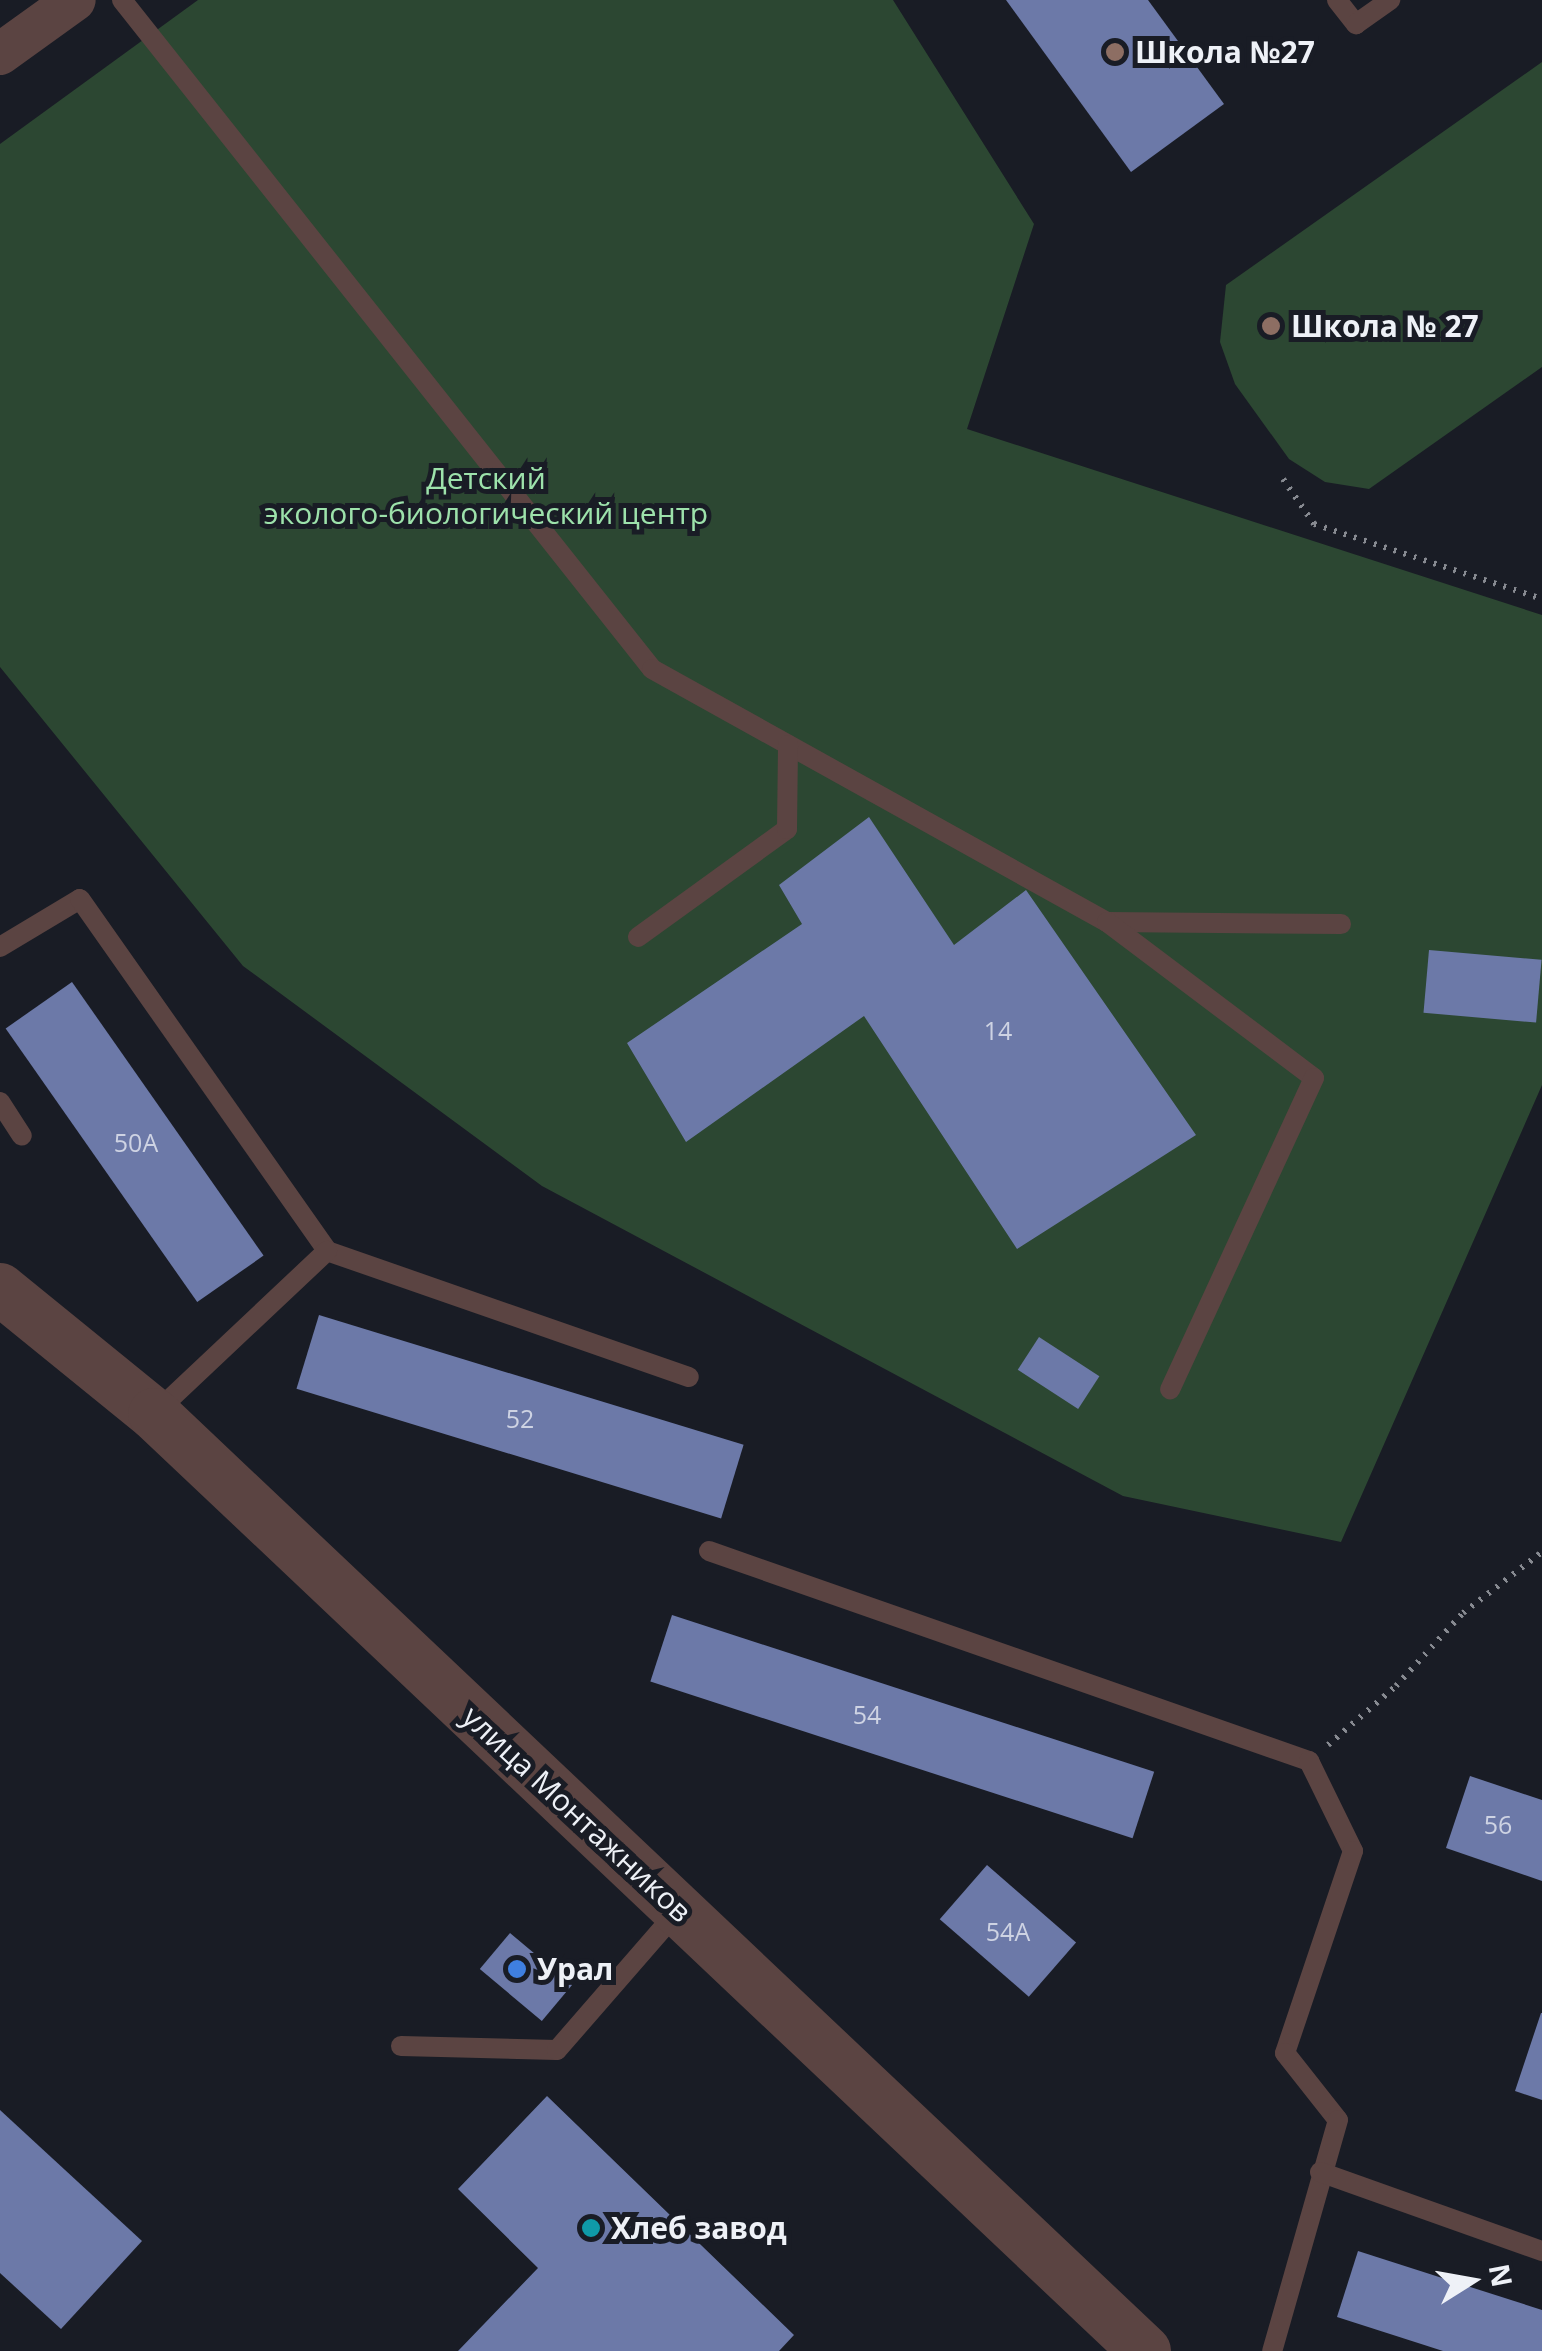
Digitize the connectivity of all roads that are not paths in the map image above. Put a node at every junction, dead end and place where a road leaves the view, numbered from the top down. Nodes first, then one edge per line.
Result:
1 (76, 0) edge
2 (122, 0) edge
3 (1337, 0) edge
4 (1390, 0) edge
5 (0, 54) edge
6 (788, 745) junction
7 (1107, 922) junction
8 (1341, 924) dead end
9 (638, 937) dead end
10 (0, 947) edge
11 (0, 1102) edge
12 (22, 1136) dead end
13 (327, 1251) junction
14 (0, 1289) edge
15 (689, 1377) dead end
16 (1170, 1389) dead end
17 (154, 1414) junction
18 (710, 1551) dead end
19 (678, 1910) junction
20 (401, 2046) dead end
21 (1320, 2172) junction
22 (1542, 2251) edge
23 (1145, 2351) edge
24 (1272, 2351) edge

1 - 5 street
2 - 6 lane
3 - 4 lane
6 - 7 lane
6 - 9 lane
7 - 8 lane
7 - 16 lane
10 - 13 lane
11 - 12 lane
13 - 15 lane
13 - 17 lane
14 - 17 street, улица Монтажников
17 - 19 street, улица Монтажников
18 - 21 lane
19 - 20 lane
19 - 23 street, улица Монтажников
21 - 22 lane
21 - 24 lane

